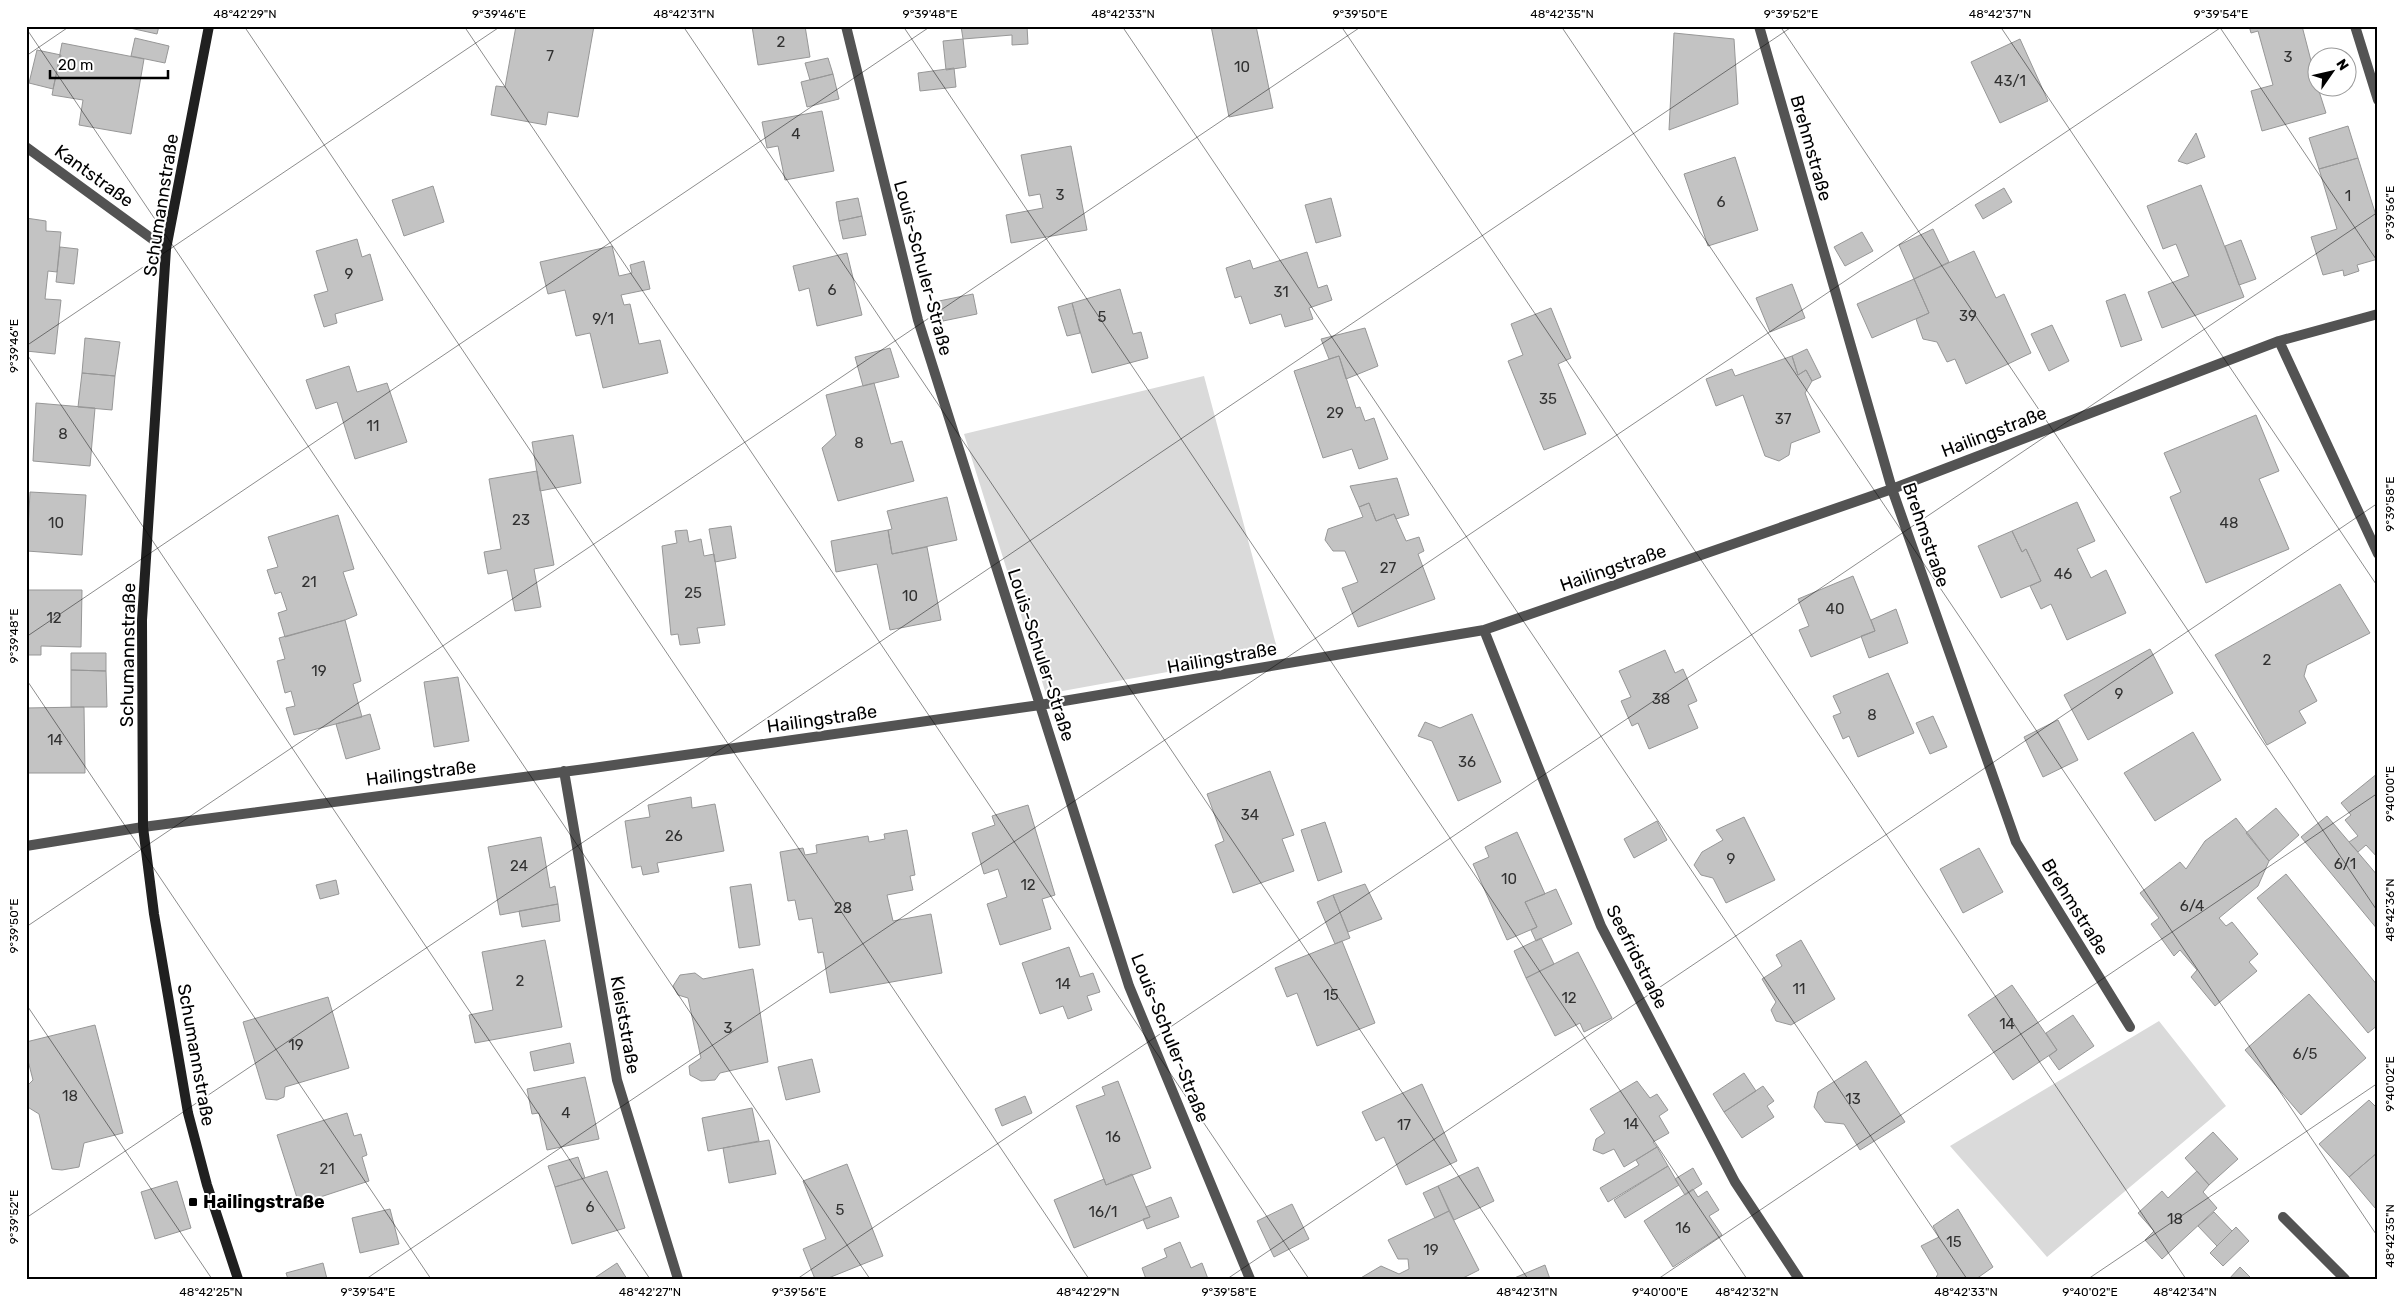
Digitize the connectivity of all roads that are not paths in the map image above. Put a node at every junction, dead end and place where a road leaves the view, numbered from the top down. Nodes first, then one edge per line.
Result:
1 (209, 26) edge
2 (846, 26) edge
3 (1759, 26) edge
4 (2355, 26) edge
5 (2378, 100) edge
6 (26, 146) edge
7 (166, 249) junction
8 (2378, 314) edge
9 (2279, 341) junction
10 (1892, 489) junction
11 (2378, 554) edge
12 (1484, 630) junction
13 (1040, 705) junction
14 (564, 771) junction
15 (143, 827) junction
16 (26, 846) edge
17 (2130, 1027) dead end
18 (2283, 1217) dead end
19 (238, 1279) edge
20 (678, 1279) edge
21 (1250, 1279) edge
22 (1799, 1279) edge
23 (2345, 1279) edge

1 - 7 street, Schumannstraße
2 - 13 street, Louis-Schuler-Straße
3 - 10 street, Brehmstraße
4 - 5 street
6 - 7 street, Kantstraße
7 - 15 street, Schumannstraße
8 - 9 street, Hailingstraße
9 - 10 street, Hailingstraße
9 - 11 street
10 - 12 street, Hailingstraße
10 - 17 street, Brehmstraße
12 - 13 street, Hailingstraße
12 - 22 street, Seefridstraße
13 - 14 street, Hailingstraße
13 - 21 street, Louis-Schuler-Straße
14 - 15 street, Hailingstraße
14 - 20 street, Kleiststraße
15 - 16 street, Hailingstraße
15 - 19 street, Schumannstraße
18 - 23 street

